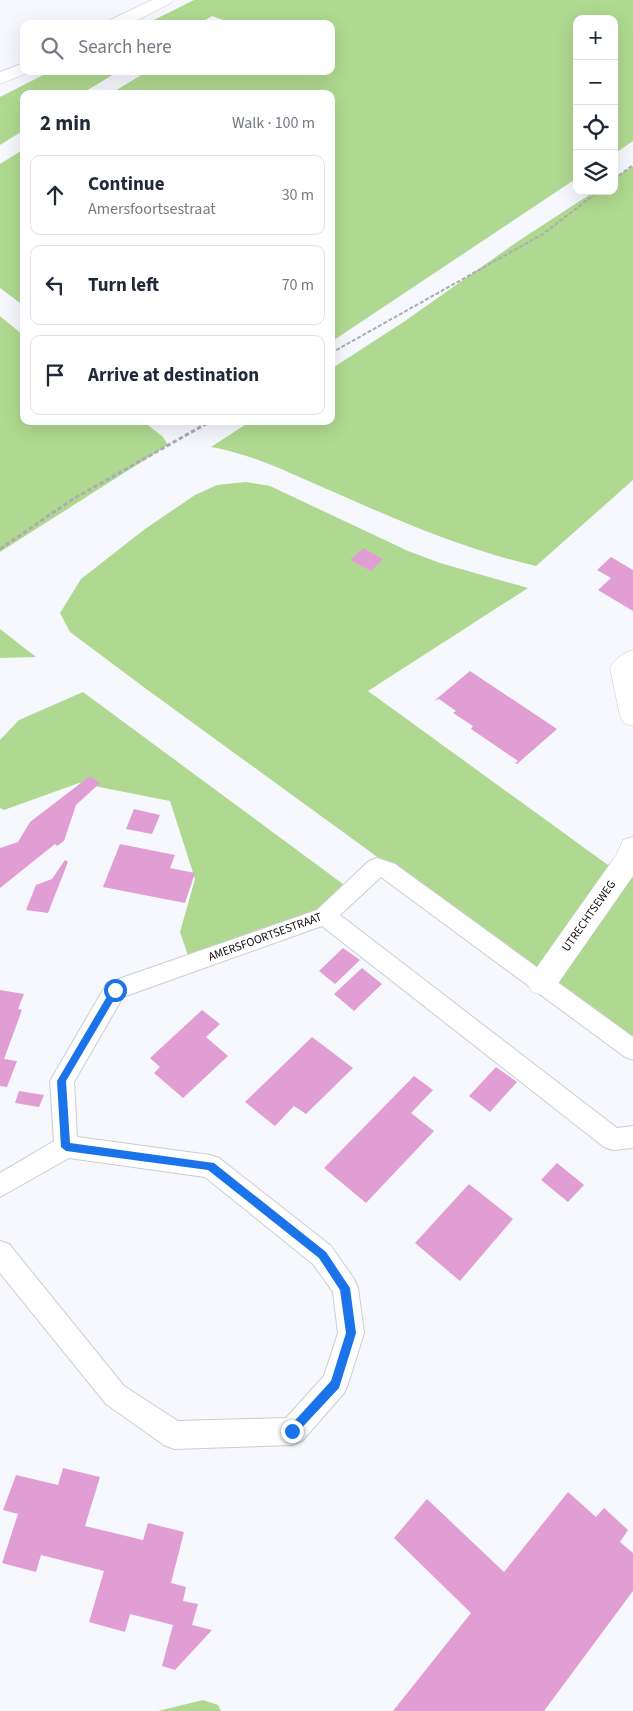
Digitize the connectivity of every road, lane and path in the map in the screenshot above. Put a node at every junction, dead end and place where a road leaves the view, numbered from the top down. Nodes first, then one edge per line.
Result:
1 (166, 0) edge
2 (124, 20) edge
3 (20, 70) edge
4 (0, 79) edge
5 (633, 165) edge
6 (618, 177) edge
7 (594, 195) edge
8 (335, 352) edge
9 (204, 425) edge
10 (0, 549) edge
11 (633, 659) edge
12 (633, 716) edge
13 (633, 848) edge
14 (325, 916) junction
15 (542, 983) junction
16 (633, 1050) edge
17 (633, 1137) edge
18 (66, 1147) junction
19 (0, 1186) edge
20 (0, 1253) edge

1 - 2 street
3 - 4 street
5 - 6 path
7 - 8 path
9 - 10 path
11 - 12 street
13 - 15 street, UTRECHTSEWEG
14 - 15 lane, AMERSFOORTSESTRAAT
14 - 17 lane
14 - 18 lane, AMERSFOORTSESTRAAT
15 - 16 lane, AMERSFOORTSESTRAAT
18 - 19 lane
18 - 20 lane

